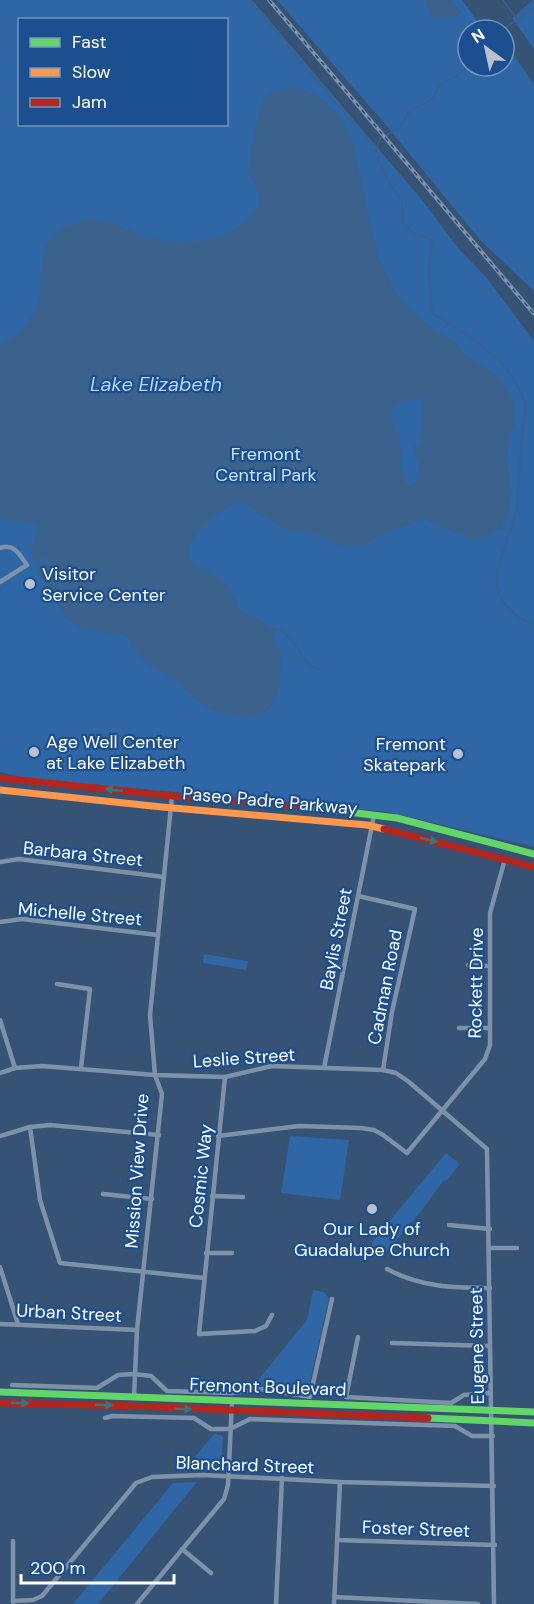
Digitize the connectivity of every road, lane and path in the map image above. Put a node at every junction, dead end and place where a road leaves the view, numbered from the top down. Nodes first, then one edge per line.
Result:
1 (0, 548) edge
2 (0, 582) edge
3 (0, 778) edge
4 (0, 790) edge
5 (172, 796) junction
6 (171, 808) junction
7 (374, 815) junction
8 (372, 826) junction
9 (534, 854) edge
10 (505, 859) junction
11 (0, 862) edge
12 (534, 867) edge
13 (164, 877) junction
14 (358, 896) junction
15 (0, 922) edge
16 (158, 935) junction
17 (468, 965) dead end
18 (489, 966) junction
19 (57, 984) dead end
20 (0, 1020) edge
21 (459, 1028) dead end
22 (490, 1028) junction
23 (15, 1068) junction
24 (81, 1068) junction
25 (324, 1068) junction
26 (383, 1070) junction
27 (0, 1073) edge
28 (155, 1075) junction
29 (225, 1077) junction
30 (442, 1109) junction
31 (30, 1127) junction
32 (159, 1135) junction
33 (0, 1136) edge
34 (218, 1136) junction
35 (103, 1194) dead end
36 (212, 1196) junction
37 (243, 1197) dead end
38 (152, 1198) junction
39 (449, 1225) dead end
40 (490, 1229) junction
41 (490, 1248) junction
42 (517, 1248) dead end
43 (206, 1252) junction
44 (232, 1253) dead end
45 (0, 1268) edge
46 (387, 1269) dead end
47 (144, 1272) junction
48 (204, 1278) junction
49 (490, 1288) junction
50 (332, 1299) dead end
51 (272, 1316) dead end
52 (0, 1324) edge
53 (18, 1324) junction
54 (137, 1330) junction
55 (358, 1336) dead end
56 (392, 1343) dead end
57 (489, 1346) junction
58 (134, 1374) junction
59 (12, 1385) dead end
60 (0, 1392) edge
61 (490, 1393) junction
62 (134, 1397) junction
63 (232, 1401) junction
64 (0, 1403) edge
65 (134, 1406) junction
66 (231, 1411) junction
67 (491, 1411) junction
68 (534, 1412) edge
69 (105, 1418) dead end
70 (492, 1422) junction
71 (534, 1423) edge
72 (230, 1429) junction
73 (493, 1436) junction
74 (228, 1476) junction
75 (282, 1478) junction
76 (340, 1482) junction
77 (494, 1486) junction
78 (337, 1540) junction
79 (13, 1542) dead end
80 (495, 1545) junction
81 (183, 1549) junction
82 (211, 1573) dead end
83 (334, 1597) junction
84 (13, 1603) edge
85 (137, 1604) edge
86 (276, 1604) edge
87 (334, 1604) edge
88 (478, 1604) edge
89 (494, 1604) edge

1 - 2 street
5 -> 3 main road, Paseo Padre Parkway
4 - 6 main road, Paseo Padre Parkway
5 - 6 street, Mission View Drive
5 - 7 main road, Paseo Padre Parkway
6 - 8 main road, Paseo Padre Parkway
6 - 13 street, Mission View Drive
7 - 8 street, Baylis Street
7 - 9 main road, Paseo Padre Parkway
8 -> 10 main road, Paseo Padre Parkway
8 - 14 street, Baylis Street
10 - 12 main road, Paseo Padre Parkway
10 - 18 street, Rockett Drive
11 - 13 street, Barbara Street
13 - 16 street, Mission View Drive
14 - 25 street, Baylis Street
14 - 26 street, Cadman Road
15 - 16 street, Michelle Street
16 - 28 street, Mission View Drive
17 - 18 street
18 - 22 street, Rockett Drive
19 - 24 street
20 - 23 street
21 - 22 street
22 - 30 street, Rockett Drive
23 - 24 street, Leslie Street
23 - 27 street, Leslie Street
24 - 28 street, Leslie Street
25 - 26 street, Leslie Street
25 - 29 street, Leslie Street
26 - 30 street, Leslie Street
28 - 29 street, Leslie Street
28 - 32 street, Mission View Drive
29 - 34 street, Cosmic Way
30 - 34 street, Rockett Drive
30 - 40 street, Eugene Street
31 - 32 street
31 - 33 street
31 - 47 street
32 - 38 street, Mission View Drive
34 - 36 street, Cosmic Way
35 - 38 street
36 - 37 street
36 - 43 street, Cosmic Way
38 - 47 street, Mission View Drive
39 - 40 street
40 - 41 street, Eugene Street
41 - 42 street
41 - 49 street, Eugene Street
43 - 44 street
43 - 48 street, Cosmic Way
45 - 53 street
46 - 49 street
47 - 48 street
47 - 54 street, Mission View Drive
48 - 51 street, Cosmic Way
49 - 57 street, Eugene Street
50 - 58 street, Fremont Boulevard
52 - 53 street, Urban Street
53 - 54 street, Urban Street
54 - 58 street, Mission View Drive
55 - 61 street, Fremont Boulevard
56 - 57 street
57 - 61 street, Eugene Street
58 - 59 street
58 - 62 street, Mission View Drive
60 - 62 main road, Fremont Boulevard
61 - 67 street, Eugene Street
62 - 63 main road, Fremont Boulevard
62 - 65 main road, Mission View Drive
63 - 66 street
63 - 67 main road, Fremont Boulevard
64 -> 65 main road, Fremont Boulevard
65 -> 66 main road, Fremont Boulevard
66 - 70 main road, Fremont Boulevard
66 - 72 street
67 - 68 main road, Fremont Boulevard
67 - 70 street, Eugene Street
69 - 72 street, Fremont Boulevard
70 - 71 main road, Fremont Boulevard
70 - 73 street, Eugene Street
72 - 73 street, Fremont Boulevard
72 - 74 street
73 - 77 street, Eugene Street
74 - 75 street, Blanchard Street
74 - 81 street
74 - 84 street, Blanchard Street
75 - 76 street, Blanchard Street
75 - 86 street
76 - 77 street, Blanchard Street
76 - 78 street
77 - 80 street, Eugene Street
78 - 80 street, Foster Street
78 - 83 street
79 - 84 street
80 - 89 street, Eugene Street
81 - 82 street
81 - 85 street
83 - 87 street
83 - 88 street

